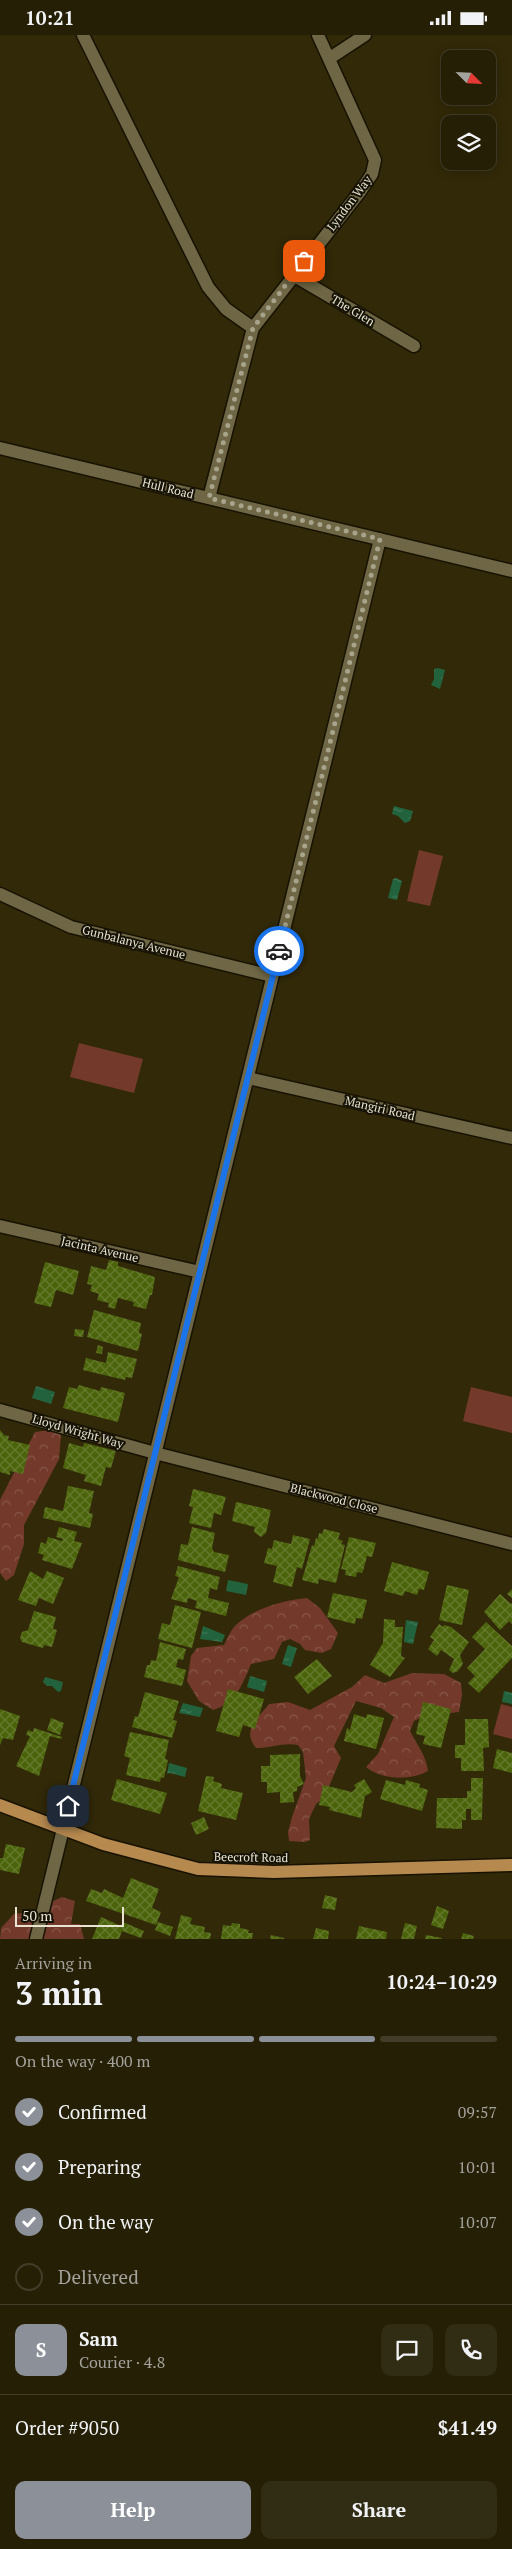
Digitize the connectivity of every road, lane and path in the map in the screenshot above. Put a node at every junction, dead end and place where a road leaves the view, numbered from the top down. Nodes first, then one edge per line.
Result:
1 (83, 35) edge
2 (318, 35) edge
3 (365, 35) edge
4 (330, 58) junction
5 (293, 275) junction
6 (253, 328) junction
7 (414, 346) dead end
8 (0, 448) edge
9 (209, 498) junction
10 (380, 539) junction
11 (512, 571) edge
12 (0, 894) edge
13 (272, 976) junction
14 (248, 1078) junction
15 (512, 1138) edge
16 (0, 1226) edge
17 (200, 1272) junction
18 (0, 1410) edge
19 (155, 1453) junction
20 (512, 1544) edge
21 (0, 1805) edge
22 (63, 1829) junction
23 (512, 1865) edge
24 (36, 1939) edge

1 - 6 street
2 - 4 street, Lyndon Way
3 - 4 street
4 - 5 street, Lyndon Way
5 - 6 street, Lyndon Way
5 - 7 street, The Glen
6 - 9 street, Lyndon Way
8 - 9 street, Hull Road
9 - 10 street, Hull Road
10 - 11 street, Hull Road
10 - 13 street
12 - 13 street, Gunbalanya Avenue
13 - 14 street
14 - 15 street, Mangiri Road
14 - 17 street
16 - 17 street, Jacinta Avenue
17 - 19 street
18 - 19 street, Lloyd Wright Way
19 - 20 street, Blackwood Close
19 - 22 street
21 - 22 main road, Beecroft Road
22 - 23 main road, Beecroft Road
22 - 24 street

